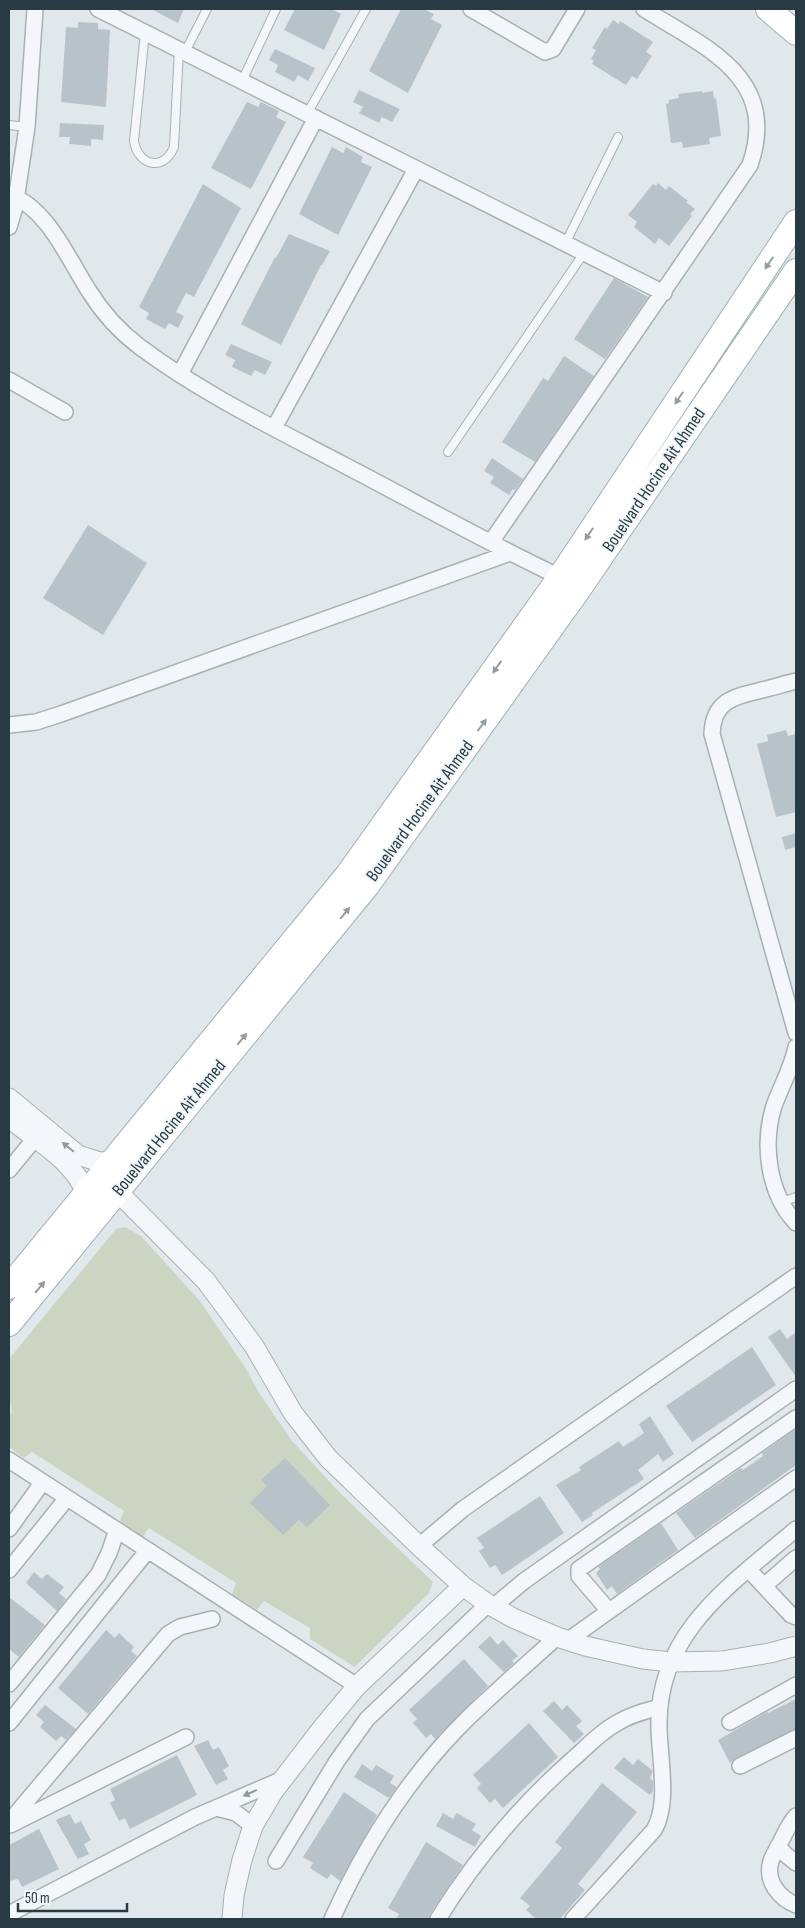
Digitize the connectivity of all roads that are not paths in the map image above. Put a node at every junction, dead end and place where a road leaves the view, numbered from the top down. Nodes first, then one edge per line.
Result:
1 (34, 9) edge
2 (98, 9) edge
3 (207, 9) edge
4 (276, 9) edge
5 (366, 9) edge
6 (471, 9) edge
7 (577, 9) edge
8 (644, 9) edge
9 (768, 9) edge
10 (145, 32) junction
11 (796, 33) edge
12 (182, 51) junction
13 (242, 81) junction
14 (311, 116) junction
15 (9, 125) edge
16 (27, 127) junction
17 (618, 137) dead end
18 (416, 168) junction
19 (12, 196) edge
20 (796, 222) edge
21 (9, 227) edge
22 (565, 244) junction
23 (584, 253) junction
24 (796, 271) edge
25 (664, 293) junction
26 (180, 374) junction
27 (9, 380) edge
28 (65, 412) dead end
29 (274, 428) junction
30 (448, 452) dead end
31 (491, 542) junction
32 (510, 553) junction
33 (560, 577) junction
34 (796, 681) edge
35 (9, 725) edge
36 (796, 1033) edge
37 (796, 1052) edge
38 (9, 1098) edge
39 (9, 1118) edge
40 (39, 1133) junction
41 (113, 1161) junction
42 (9, 1170) edge
43 (118, 1192) junction
44 (86, 1193) junction
45 (796, 1197) edge
46 (782, 1202) junction
47 (796, 1223) edge
48 (796, 1276) edge
49 (9, 1287) edge
50 (9, 1324) edge
51 (796, 1390) edge
52 (796, 1418) edge
53 (9, 1460) edge
54 (796, 1478) edge
55 (42, 1483) junction
56 (67, 1498) junction
57 (9, 1529) edge
58 (796, 1529) edge
59 (117, 1530) junction
60 (419, 1546) junction
61 (148, 1550) junction
62 (796, 1558) edge
63 (9, 1570) edge
64 (749, 1570) junction
65 (463, 1586) junction
66 (764, 1586) junction
67 (490, 1605) junction
68 (609, 1611) junction
69 (796, 1618) edge
70 (212, 1619) dead end
71 (562, 1639) junction
72 (796, 1646) edge
73 (670, 1662) junction
74 (9, 1684) edge
75 (796, 1685) edge
76 (357, 1686) junction
77 (660, 1707) junction
78 (730, 1722) dead end
79 (9, 1723) edge
80 (186, 1737) dead end
81 (796, 1738) edge
82 (740, 1766) dead end
83 (284, 1778) junction
84 (216, 1808) junction
85 (796, 1816) edge
86 (9, 1824) edge
87 (253, 1826) junction
88 (778, 1846) junction
89 (276, 1861) dead end
90 (796, 1863) edge
91 (796, 1905) edge
92 (9, 1914) edge
93 (232, 1919) edge
94 (243, 1919) edge
95 (332, 1919) edge
96 (438, 1919) edge
97 (573, 1919) edge

1 - 16 street
2 - 10 street
3 - 12 lane
4 - 13 lane
5 - 14 lane
6 - 7 street
8 - 25 street
9 - 11 main road
10 - 12 street
10 - 12 lane
12 - 13 street
13 - 14 street
14 - 18 street
14 - 26 street
15 - 16 lane
16 - 19 street
17 - 22 lane
18 - 22 street
18 - 29 street
19 - 21 street
19 - 26 street
20 -> 33 main road
22 - 23 street
23 - 25 street
23 - 30 lane
43 -> 24 main road, Bouelvard Hocine Ait Ahmed
25 - 31 street
26 - 29 street
27 - 28 street
29 - 31 street
31 - 32 street
32 - 33 street
32 - 35 street
33 -> 41 main road
34 - 36 street
37 - 46 street
38 - 40 street
39 - 40 street
41 -> 40 street
40 - 42 street
40 - 44 street
41 - 44 main road
50 -> 43 main road, Bouelvard Hocine Ait Ahmed
43 - 60 street
44 - 49 main road
45 - 46 lane
46 - 47 street
48 - 60 street
51 - 67 street
52 - 68 street
53 - 55 street
54 - 68 street
55 - 56 street
55 - 57 street
56 - 59 street
56 - 63 street
58 - 64 street
59 - 61 street
59 - 74 street
60 - 65 street
61 - 76 street
61 - 79 street
62 - 66 street
64 - 66 street
64 - 73 street
65 - 67 street
65 - 76 street
66 - 69 street
67 - 71 street
67 - 89 street
68 - 71 street
70 - 86 street
71 - 73 street
71 - 95 street
72 - 73 street
73 - 77 street
75 - 78 street
76 - 83 street
77 - 96 street
77 - 97 street
80 - 86 street
81 - 82 street
83 -> 84 street
83 - 87 street
83 - 94 street
84 - 87 street
84 - 92 street
85 - 88 street
87 - 93 street
88 - 90 street
88 - 91 street

